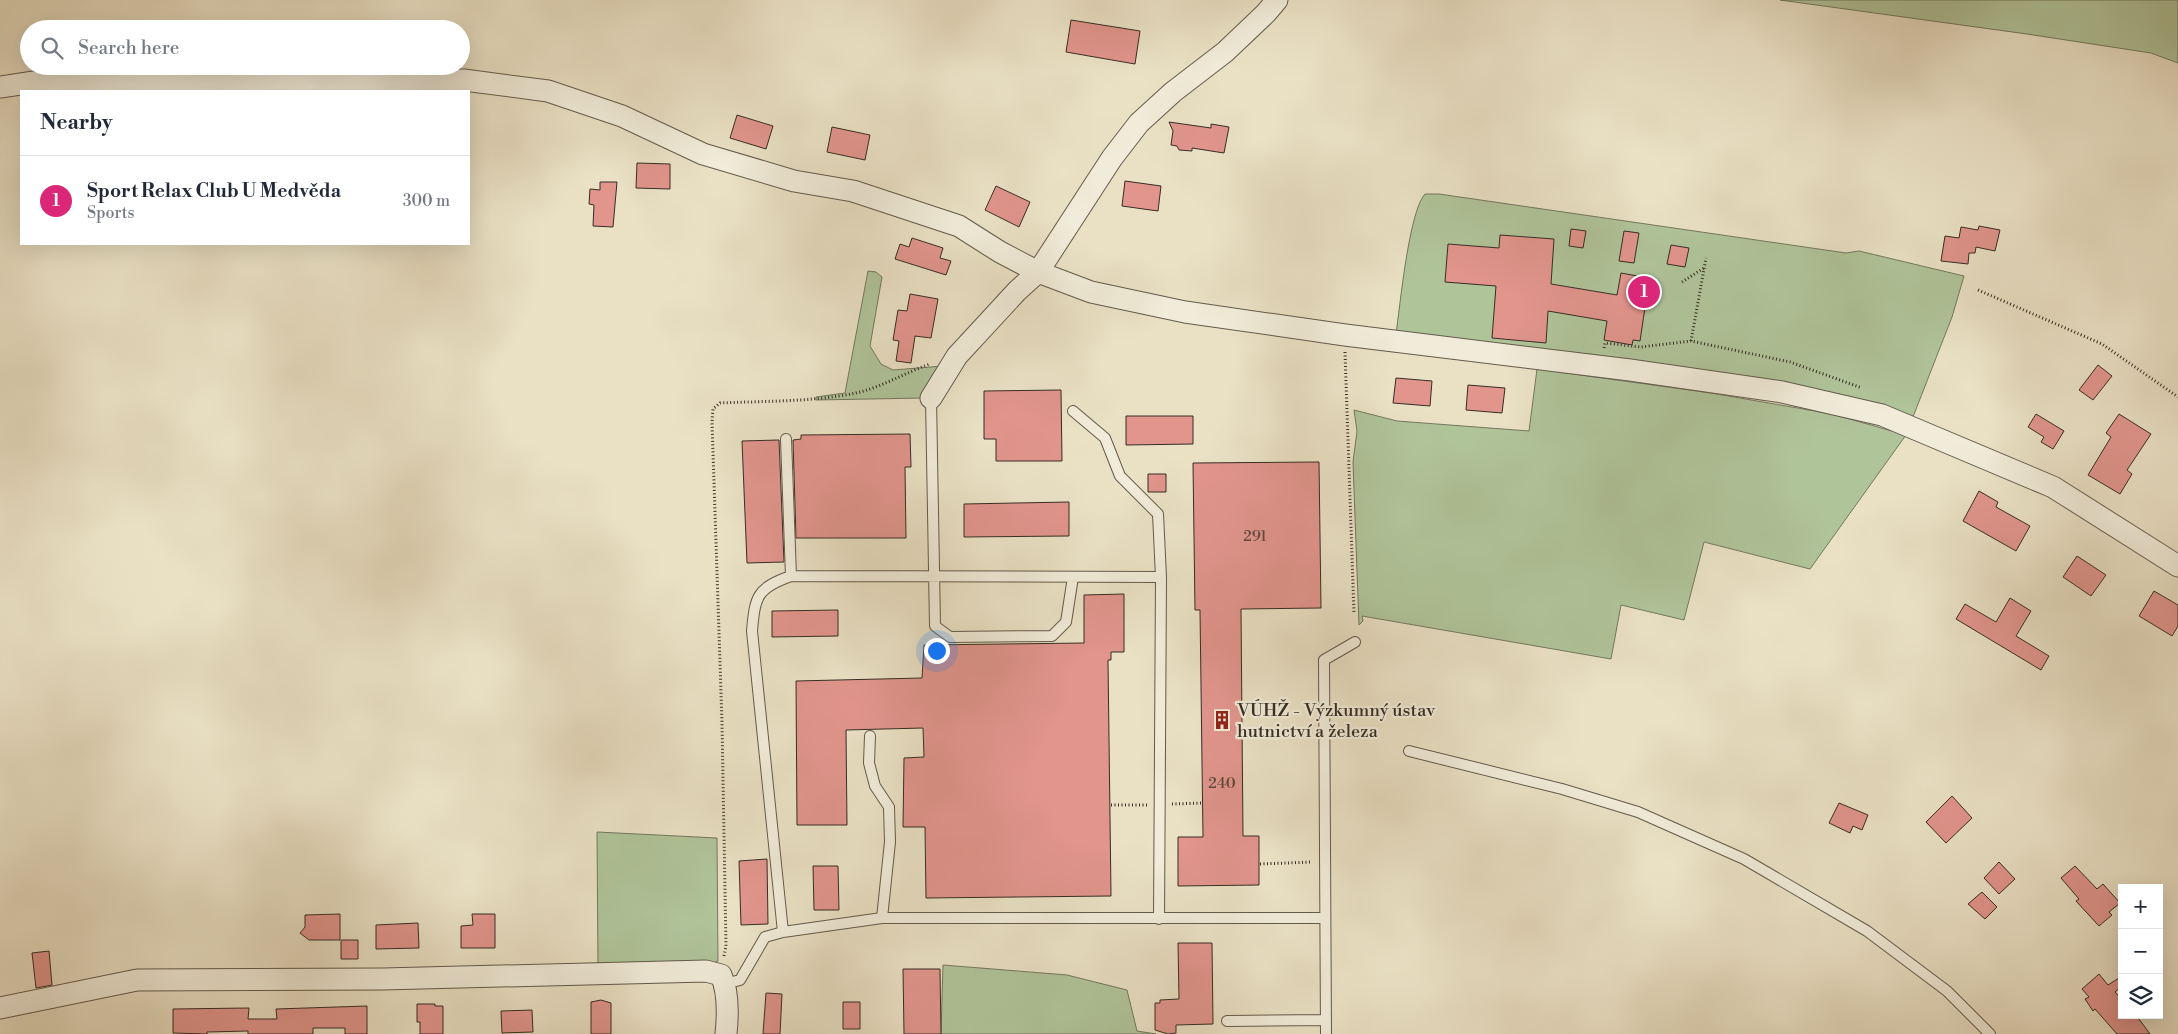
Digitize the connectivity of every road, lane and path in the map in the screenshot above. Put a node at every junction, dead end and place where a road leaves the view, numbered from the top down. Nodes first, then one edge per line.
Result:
1 (1277, 0) edge
2 (0, 87) edge
3 (1706, 258) dead end
4 (1704, 268) junction
5 (1038, 272) junction
6 (1682, 282) dead end
7 (1978, 290) dead end
8 (1345, 334) junction
9 (1691, 341) junction
10 (1601, 366) junction
11 (1862, 388) dead end
12 (2178, 397) edge
13 (931, 398) joint
14 (1073, 411) dead end
15 (786, 439) dead end
16 (2178, 566) edge
17 (791, 576) junction
18 (934, 576) junction
19 (1073, 577) junction
20 (1161, 578) junction
21 (1354, 614) dead end
22 (1355, 642) dead end
23 (870, 736) dead end
24 (1409, 751) dead end
25 (1325, 862) junction
26 (1260, 864) dead end
27 (882, 918) junction
28 (1159, 918) junction
29 (1325, 918) junction
30 (783, 932) junction
31 (725, 984) junction
32 (0, 1008) edge
33 (1326, 1020) junction
34 (1227, 1021) dead end
35 (726, 1034) edge
36 (1326, 1034) edge
37 (1990, 1034) edge

1 - 5 street
2 - 5 street
3 - 4 path
4 - 6 path
4 - 9 path
5 - 8 street
5 - 13 street
7 - 12 path
8 - 10 street
8 - 21 path
9 - 10 path
9 - 11 path
10 - 16 street
13 - 18 lane
14 - 20 lane
15 - 17 lane
17 - 18 lane
17 - 30 lane
18 - 19 lane
18 - 19 lane
19 - 20 lane
20 - 28 lane
22 - 25 lane
23 - 27 lane
24 - 37 lane
25 - 26 path
25 - 29 lane
27 - 28 lane
27 - 30 lane
28 - 29 lane
29 - 33 lane
30 - 31 lane
31 - 32 street
31 - 35 street
33 - 34 lane
33 - 36 lane

